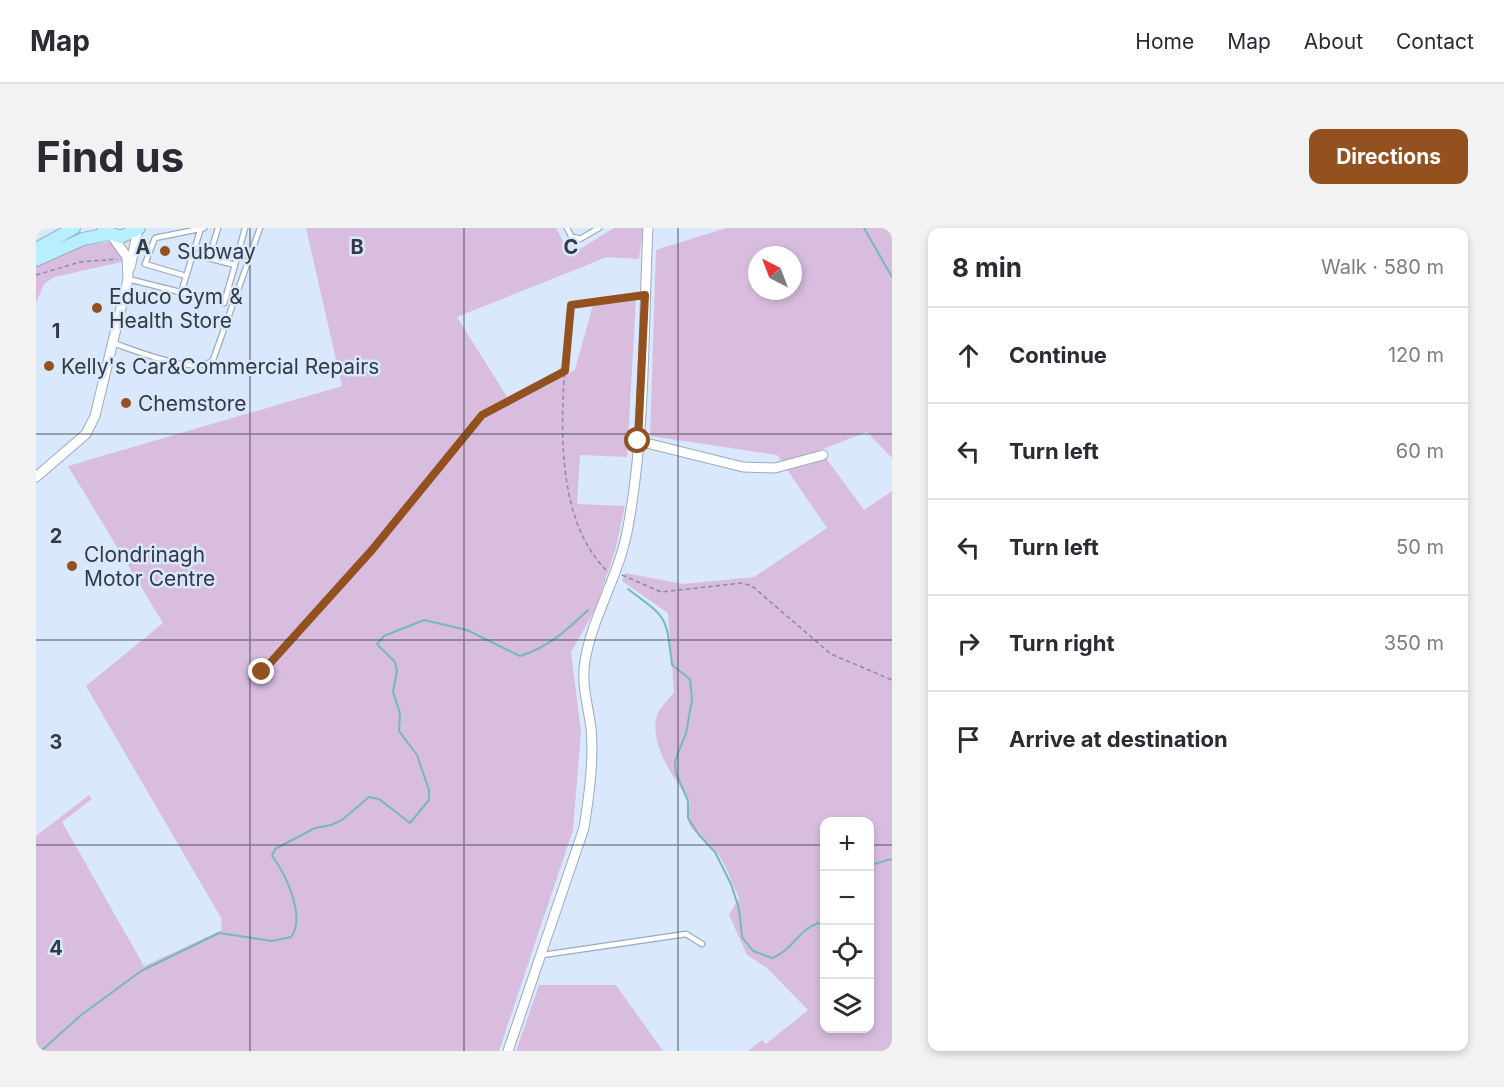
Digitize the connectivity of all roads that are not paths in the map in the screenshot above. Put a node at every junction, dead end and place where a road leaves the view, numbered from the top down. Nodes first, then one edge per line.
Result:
1 (74, 228) edge
2 (218, 228) edge
3 (243, 228) edge
4 (260, 228) edge
5 (567, 228) edge
6 (599, 228) edge
7 (648, 228) edge
8 (139, 229) edge
9 (202, 229) edge
10 (107, 233) edge
11 (36, 249) edge
12 (193, 254) junction
13 (209, 258) junction
14 (36, 260) edge
15 (235, 265) junction
16 (128, 275) junction
17 (186, 276) junction
18 (181, 293) junction
19 (113, 344) junction
20 (638, 441) junction
21 (824, 455) dead end
22 (36, 477) edge
23 (702, 944) dead end
24 (543, 955) junction
25 (508, 1051) edge

1 - 11 main road
2 - 13 lane
3 - 15 lane
4 - 19 lane
5 - 6 lane
7 - 20 street
8 - 10 main road
8 - 16 street
9 - 12 lane
9 - 17 lane
10 - 14 main road
10 - 16 street
12 - 13 lane
12 - 17 lane
13 - 15 lane
15 - 18 lane
16 - 18 lane
16 - 19 street
17 - 18 lane
19 - 22 street
20 - 21 street
20 - 24 street
23 - 24 lane
24 - 25 street

